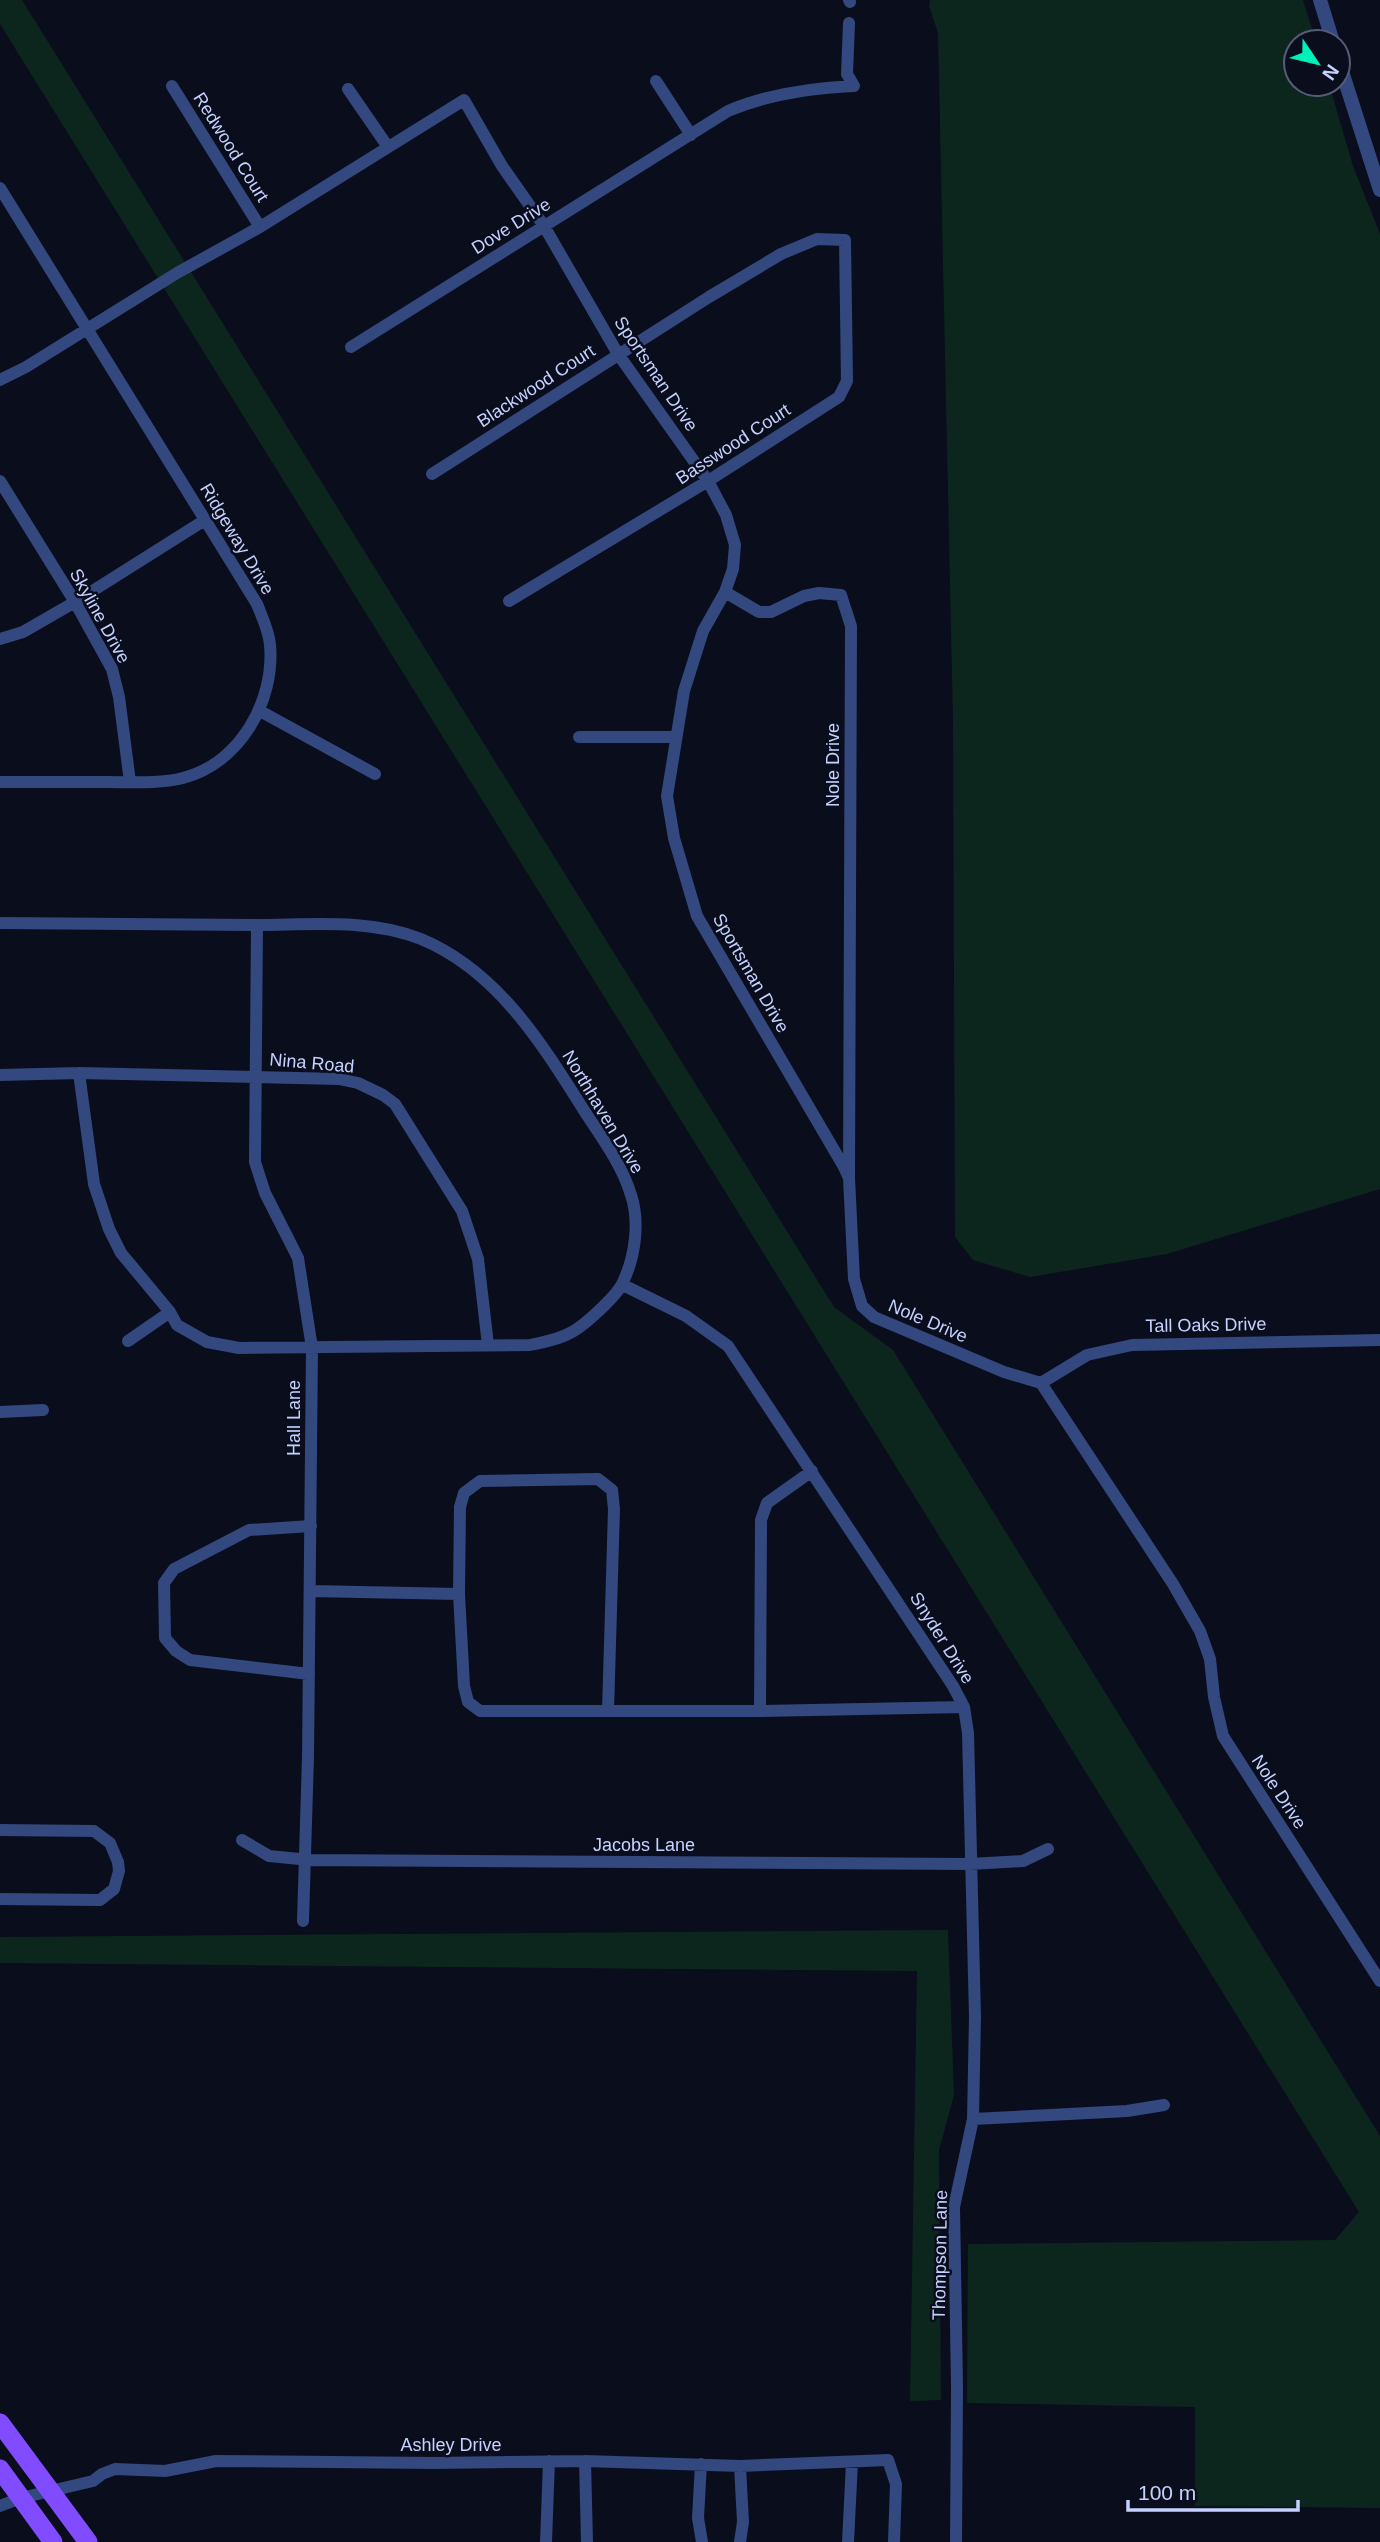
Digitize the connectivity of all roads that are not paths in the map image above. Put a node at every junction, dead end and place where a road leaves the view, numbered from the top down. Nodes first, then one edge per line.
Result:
1 (1320, 0) edge
2 (849, 23) dead end
3 (1329, 28) edge
4 (656, 81) dead end
5 (172, 86) dead end
6 (348, 89) dead end
7 (1351, 98) edge
8 (691, 135) junction
9 (388, 147) junction
10 (0, 188) edge
11 (1380, 190) edge
12 (544, 226) junction
13 (260, 227) junction
14 (845, 240) joint
15 (88, 329) junction
16 (351, 347) dead end
17 (618, 354) junction
18 (0, 380) edge
19 (432, 474) dead end
20 (0, 481) edge
21 (709, 481) junction
22 (205, 520) junction
23 (725, 592) junction
24 (509, 601) dead end
25 (75, 602) junction
26 (0, 639) edge
27 (260, 711) junction
28 (579, 737) dead end
29 (675, 737) junction
30 (375, 774) dead end
31 (0, 782) edge
32 (130, 782) junction
33 (0, 922) edge
34 (257, 925) junction
35 (79, 1073) junction
36 (0, 1075) edge
37 (255, 1076) junction
38 (849, 1178) junction
39 (623, 1285) junction
40 (170, 1312) junction
41 (1380, 1340) edge
42 (128, 1341) dead end
43 (488, 1345) junction
44 (312, 1348) junction
45 (1041, 1383) junction
46 (43, 1410) dead end
47 (0, 1412) edge
48 (811, 1471) junction
49 (311, 1526) junction
50 (310, 1591) junction
51 (459, 1594) junction
52 (309, 1674) junction
53 (964, 1707) junction
54 (608, 1711) junction
55 (760, 1711) junction
56 (0, 1830) edge
57 (242, 1840) dead end
58 (1048, 1849) dead end
59 (303, 1860) junction
60 (970, 1864) junction
61 (0, 1899) edge
62 (303, 1921) dead end
63 (1380, 1981) edge
64 (1164, 2105) dead end
65 (973, 2119) junction
66 (0, 2423) edge
67 (549, 2461) junction
68 (585, 2461) junction
69 (852, 2462) junction
70 (701, 2465) junction
71 (740, 2466) junction
72 (0, 2469) edge
73 (53, 2492) junction
74 (21, 2498) junction
75 (0, 2506) edge
76 (53, 2542) edge
77 (88, 2542) edge
78 (546, 2542) edge
79 (587, 2542) edge
80 (702, 2542) edge
81 (740, 2542) edge
82 (848, 2542) edge
83 (894, 2542) edge
84 (956, 2542) edge

1 - 3 street
2 - 8 street, Dove Drive
4 - 8 street
5 - 13 street, Redwood Court
6 - 9 street
7 - 11 street
8 - 12 street, Dove Drive
9 - 12 street, Sportsman Drive
9 - 13 street, Sportsman Drive
10 - 15 street, Ridgeway Drive
12 - 16 street, Dove Drive
12 - 17 street, Sportsman Drive
13 - 15 street, Sportsman Drive
14 - 17 street, Blackwood Court
14 - 21 street, Basswood Court
15 - 18 street, Sportsman Drive
15 - 22 street, Ridgeway Drive
17 - 19 street, Blackwood Court
17 - 21 street, Sportsman Drive
20 - 25 street, Skyline Drive
21 - 23 street, Sportsman Drive
21 - 24 street, Basswood Court
22 - 25 street
22 - 27 street, Ridgeway Drive
23 - 29 street, Sportsman Drive
23 - 38 street, Nole Drive
25 - 26 street
25 - 32 street, Skyline Drive
27 - 30 street
27 - 32 street, Ridgeway Drive
28 - 29 street
29 - 38 street, Sportsman Drive
31 - 32 street, Ridgeway Drive
33 - 34 street, Northhaven Drive
34 - 37 street, Hall Lane
34 - 39 street, Northhaven Drive
35 - 36 street, Nina Road
35 - 37 street, Nina Road
35 - 40 street, Northhaven Drive
37 - 43 street, Nina Road
37 - 44 street, Hall Lane
38 - 45 street, Nole Drive
39 - 43 street, Northhaven Drive
39 - 48 street, Snyder Drive
40 - 42 street
40 - 44 street, Northhaven Drive
41 - 45 street, Tall Oaks Drive
43 - 44 street, Northhaven Drive
44 - 49 street, Hall Lane
45 - 63 street, Nole Drive
46 - 47 street
48 - 53 street, Snyder Drive
48 - 55 street
49 - 50 street, Hall Lane
49 - 52 street
50 - 51 street
50 - 52 street, Hall Lane
51 - 54 street
51 - 54 street
52 - 59 street, Hall Lane
53 - 55 street
53 - 60 street, Snyder Drive
54 - 55 street
56 - 61 street
57 - 59 street, Jacobs Lane
58 - 60 street, Jacobs Lane
59 - 60 street, Jacobs Lane
59 - 62 street, Hall Lane
60 - 65 street, Snyder Drive
64 - 65 street
65 - 84 street, Thompson Lane
66 - 73 main road
67 - 68 street, Ashley Drive
67 - 73 street, Ashley Drive
67 - 78 street
68 - 70 street, Ashley Drive
68 - 79 street
69 - 71 street, Ashley Drive
69 - 82 street
69 - 83 street, Ashley Drive
70 - 71 street, Ashley Drive
70 - 80 street
71 - 81 street
72 - 74 main road
73 - 74 street, Ashley Drive
73 - 77 main road
74 - 75 street, Ashley Drive
74 - 76 main road

